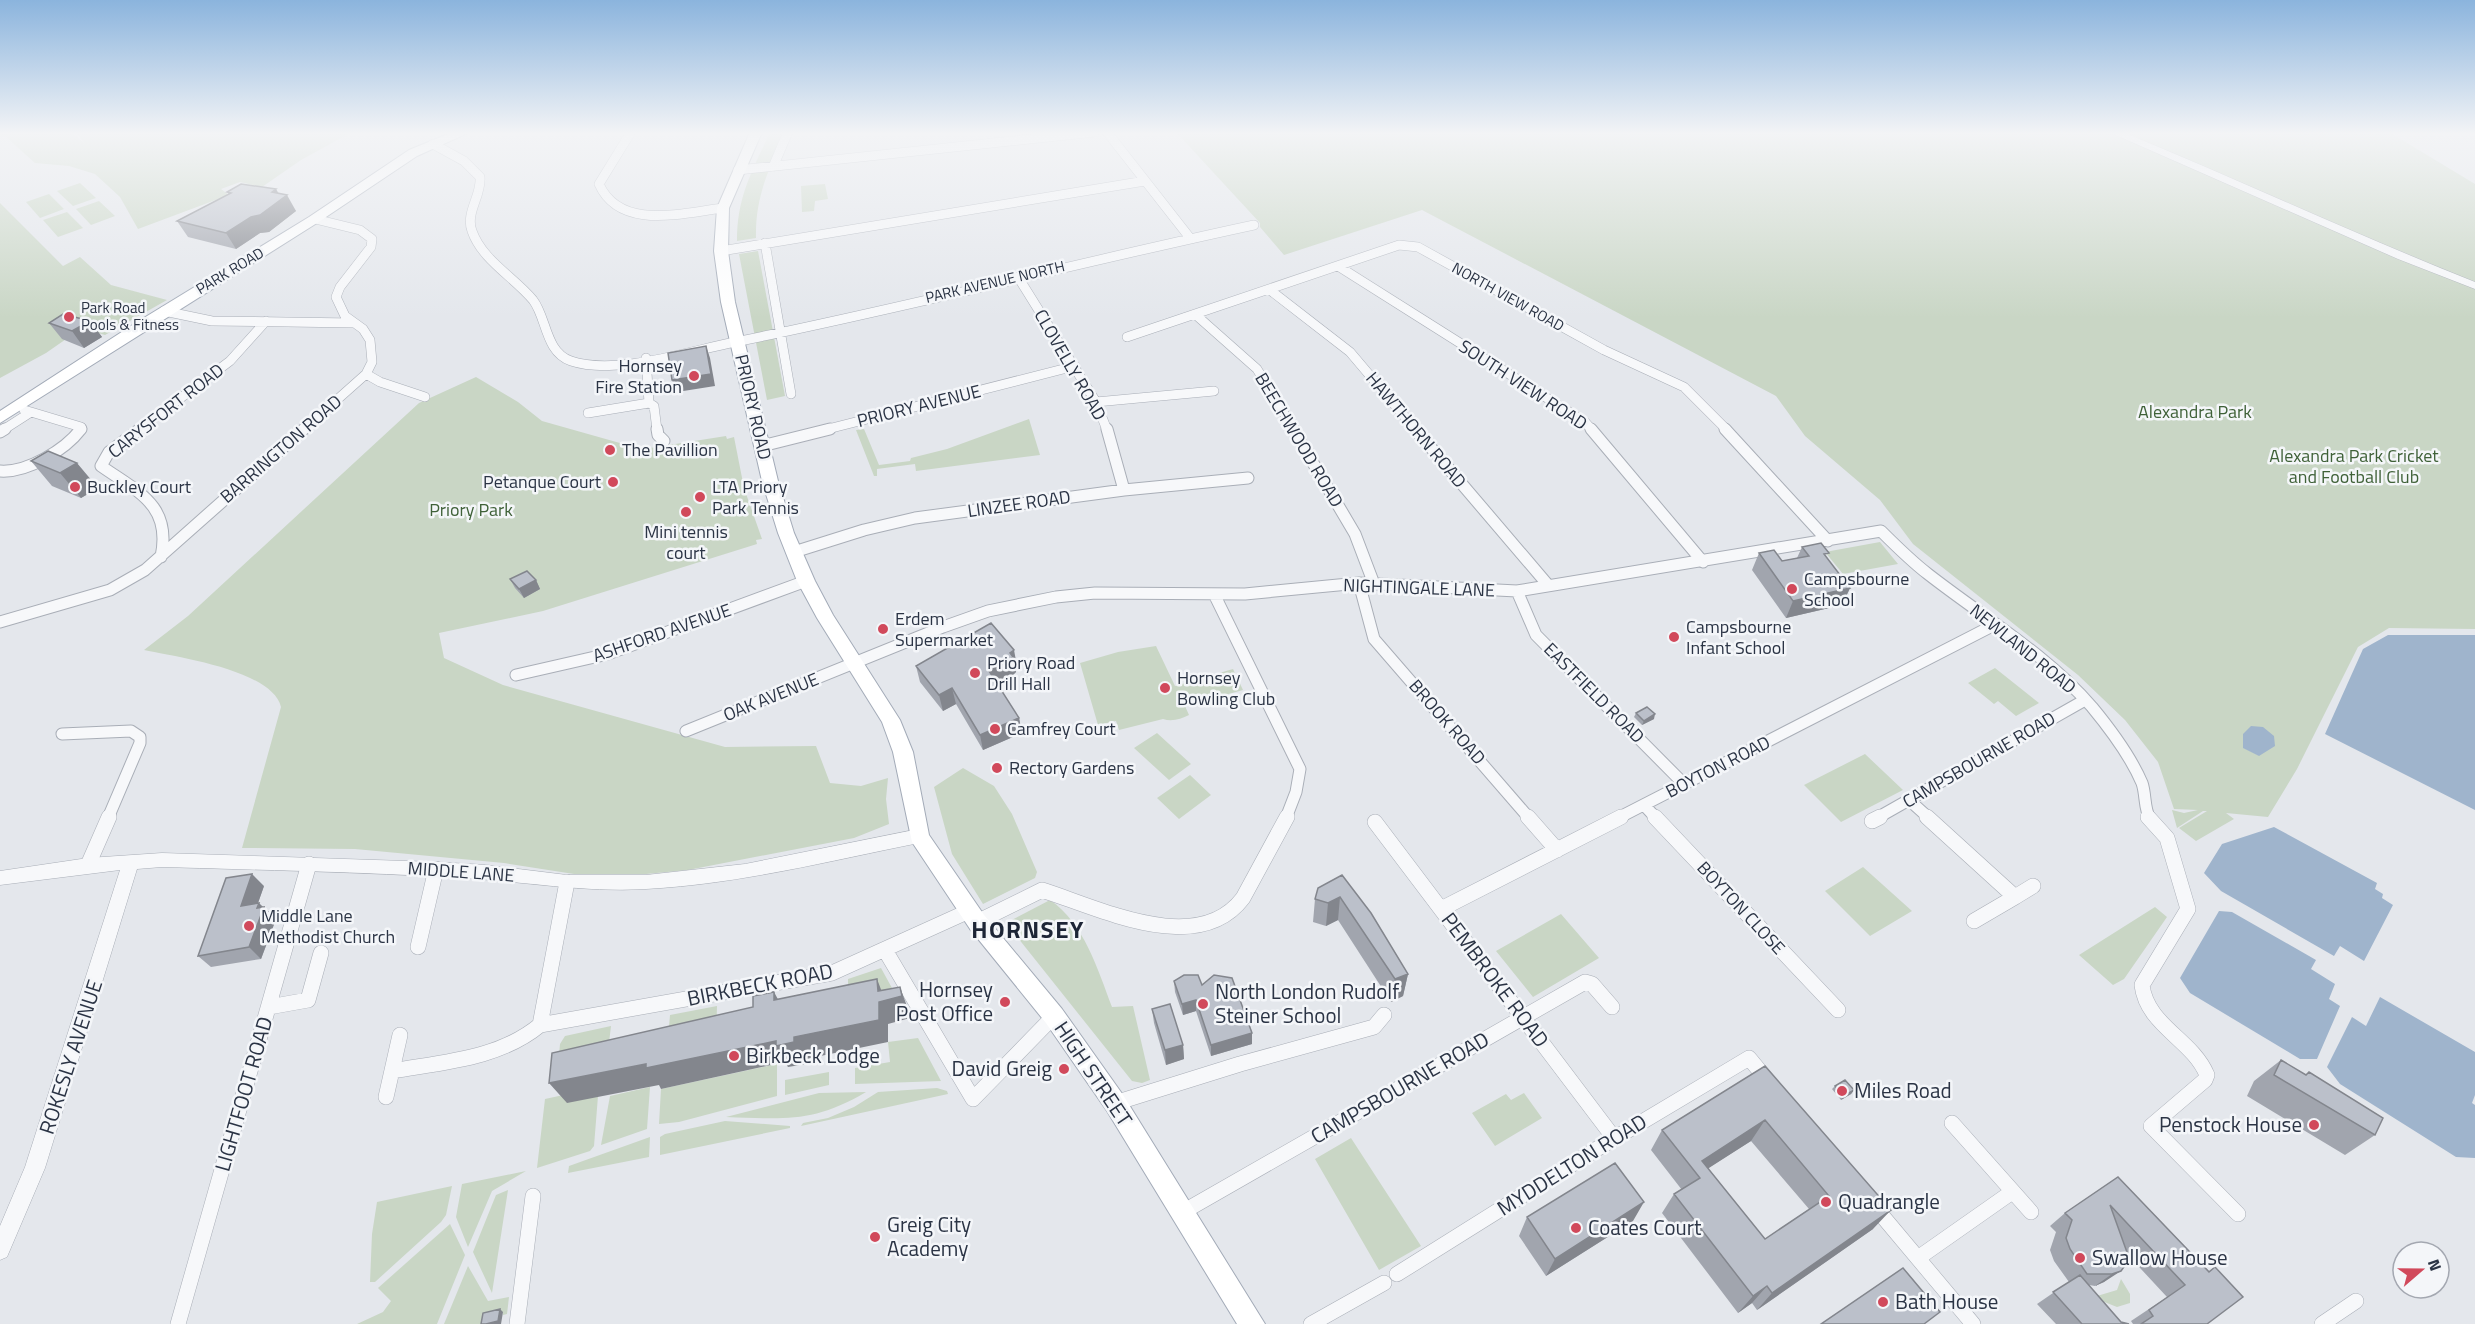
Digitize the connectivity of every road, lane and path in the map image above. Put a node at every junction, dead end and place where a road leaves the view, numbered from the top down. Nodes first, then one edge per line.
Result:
1 (352, 194) edge
2 (479, 194) edge
3 (601, 194) edge
4 (729, 194) edge
5 (1067, 194) edge
6 (1155, 194) edge
7 (2263, 194) edge
8 (723, 208) junction
9 (315, 219) junction
10 (1254, 225) dead end
11 (1190, 238) junction
12 (765, 243) junction
13 (721, 250) junction
14 (1338, 266) junction
15 (1018, 277) junction
16 (2475, 286) edge
17 (1270, 290) junction
18 (164, 311) junction
19 (341, 311) junction
20 (1196, 315) junction
21 (266, 321) junction
22 (324, 321) junction
23 (354, 323) junction
24 (780, 333) junction
25 (1127, 337) dead end
26 (737, 341) junction
27 (646, 358) junction
28 (1075, 366) junction
29 (366, 374) junction
30 (1214, 391) dead end
31 (790, 394) dead end
32 (425, 397) dead end
33 (1096, 402) junction
34 (649, 404) junction
35 (16, 408) junction
36 (31, 412) junction
37 (588, 413) dead end
38 (0, 418) edge
39 (0, 432) edge
40 (664, 441) dead end
41 (762, 446) junction
42 (0, 471) edge
43 (1248, 478) dead end
44 (1124, 490) junction
45 (1881, 531) joint
46 (188, 532) junction
47 (167, 534) junction
48 (1828, 541) junction
49 (794, 552) junction
50 (161, 557) junction
51 (1703, 562) junction
52 (806, 581) junction
53 (1359, 583) junction
54 (1374, 584) junction
55 (1548, 585) junction
56 (1517, 591) junction
57 (1214, 594) junction
58 (0, 622) edge
59 (1996, 624) junction
60 (856, 664) junction
61 (516, 675) dead end
62 (2085, 700) junction
63 (686, 731) dead end
64 (62, 734) dead end
65 (1684, 784) junction
66 (1909, 800) junction
67 (1644, 805) junction
68 (1872, 821) dead end
69 (1375, 822) dead end
70 (919, 836) junction
71 (1557, 850) junction
72 (131, 861) junction
73 (309, 864) junction
74 (88, 865) junction
75 (436, 868) junction
76 (0, 878) edge
77 (567, 882) junction
78 (2033, 886) dead end
79 (2015, 897) junction
80 (1441, 909) junction
81 (973, 916) junction
82 (1974, 921) dead end
83 (418, 947) dead end
84 (885, 950) junction
85 (321, 953) dead end
86 (1612, 1007) dead end
87 (269, 1008) junction
88 (1838, 1010) dead end
89 (1384, 1015) dead end
90 (1054, 1016) junction
91 (1523, 1017) junction
92 (540, 1025) junction
93 (400, 1035) dead end
94 (392, 1071) junction
95 (1780, 1095) edge
96 (386, 1097) dead end
97 (1115, 1103) junction
98 (1952, 1123) dead end
99 (1614, 1138) junction
100 (1862, 1191) edge
101 (2012, 1192) junction
102 (533, 1196) dead end
103 (2031, 1212) dead end
104 (1181, 1213) junction
105 (2238, 1214) dead end
106 (0, 1250) edge
107 (1918, 1258) junction
108 (2356, 1301) dead end
109 (178, 1324) edge
110 (517, 1324) edge
111 (1252, 1324) edge
112 (1311, 1324) edge
113 (1973, 1324) edge
114 (2322, 1324) edge

1 - 9 main road, PARK ROAD
2 - 27 street, PARK AVENUE NORTH
3 - 8 street
4 - 8 main road, PRIORY ROAD
5 - 12 street
6 - 11 street
7 - 16 street
8 - 13 main road, PRIORY ROAD
9 - 18 main road, PARK ROAD
9 - 19 street
10 - 11 street, PARK AVENUE NORTH
11 - 15 street, PARK AVENUE NORTH
12 - 13 street
12 - 24 street
13 - 26 main road, PRIORY ROAD
14 - 17 street, NORTH VIEW ROAD
14 - 48 street, NORTH VIEW ROAD
14 - 51 street, SOUTH VIEW ROAD
15 - 24 street, PARK AVENUE NORTH
15 - 28 street, CLOVELLY ROAD
17 - 20 street, NORTH VIEW ROAD
17 - 55 street, HAWTHORN ROAD
18 - 21 street
18 - 35 main road, PARK ROAD
19 - 22 street
19 - 23 street
20 - 25 street, NORTH VIEW ROAD
20 - 54 street, BEECHWOOD ROAD
21 - 22 street
21 - 47 street, CARYSFORT ROAD
22 - 23 street
23 - 29 street
24 - 26 street, PARK AVENUE NORTH
24 - 31 street
26 - 27 street, PARK AVENUE NORTH
26 - 41 main road, PRIORY ROAD
27 - 34 street
28 - 33 street, CLOVELLY ROAD
28 - 41 street, PRIORY AVENUE
29 - 32 street
29 - 46 street, BARRINGTON ROAD
30 - 33 street
33 - 44 street, CLOVELLY ROAD
34 - 37 street
34 - 40 street
35 - 36 street
35 - 38 main road, PARK ROAD
36 - 39 street
36 - 42 street
41 - 49 main road, PRIORY ROAD
43 - 44 street, LINZEE ROAD
44 - 49 street, LINZEE ROAD
45 - 48 street, NIGHTINGALE LANE
45 - 59 street, NEWLAND ROAD
46 - 47 street
46 - 50 street, BARRINGTON ROAD
47 - 50 street
48 - 51 street, NIGHTINGALE LANE
49 - 52 main road, PRIORY ROAD
50 - 58 street, BARRINGTON ROAD
51 - 55 street, NIGHTINGALE LANE
52 - 60 main road, PRIORY ROAD
52 - 61 street, ASHFORD AVENUE
53 - 54 street, NIGHTINGALE LANE
53 - 57 street, NIGHTINGALE LANE
53 - 71 street, BROOK ROAD
54 - 56 street, NIGHTINGALE LANE
55 - 56 street, NIGHTINGALE LANE
56 - 65 street, EASTFIELD ROAD
57 - 60 street, NIGHTINGALE LANE
57 - 81 street
59 - 62 street, NEWLAND ROAD
59 - 65 street, BOYTON ROAD
60 - 63 street, OAK AVENUE
60 - 70 main road, PRIORY ROAD
62 - 66 street, CAMPSBOURNE ROAD
62 - 105 street, NEWLAND ROAD
64 - 74 street
65 - 67 street, BOYTON ROAD
66 - 68 street, CAMPSBOURNE ROAD
66 - 79 street
67 - 71 street, BOYTON ROAD
67 - 88 street, BOYTON CLOSE
69 - 80 street, PEMBROKE ROAD
70 - 77 street, MIDDLE LANE
70 - 81 main road, HIGH STREET
71 - 80 street, BOYTON ROAD
72 - 73 street, MIDDLE LANE
72 - 74 street, MIDDLE LANE
72 - 106 street, ROKESLY AVENUE
73 - 75 street, MIDDLE LANE
73 - 87 street, LIGHTFOOT ROAD
74 - 76 street, MIDDLE LANE
75 - 77 street, MIDDLE LANE
75 - 83 street
77 - 92 street
78 - 79 street
79 - 82 street
80 - 91 street, PEMBROKE ROAD
81 - 84 street, BIRKBECK ROAD
81 - 90 main road, HIGH STREET
84 - 90 street
84 - 92 street, BIRKBECK ROAD
85 - 87 street
86 - 91 street, CAMPSBOURNE ROAD
87 - 109 street, LIGHTFOOT ROAD
89 - 97 street
90 - 97 main road, HIGH STREET
91 - 99 street, PEMBROKE ROAD
91 - 104 street, CAMPSBOURNE ROAD
92 - 94 street
93 - 94 street
94 - 96 street
95 - 99 street, MYDDELTON ROAD
97 - 104 main road, HIGH STREET
98 - 101 street
99 - 112 street, MYDDELTON ROAD
100 - 107 street
101 - 103 street
101 - 107 street
102 - 110 street
104 - 111 main road, HIGH STREET
107 - 113 street
108 - 114 street

